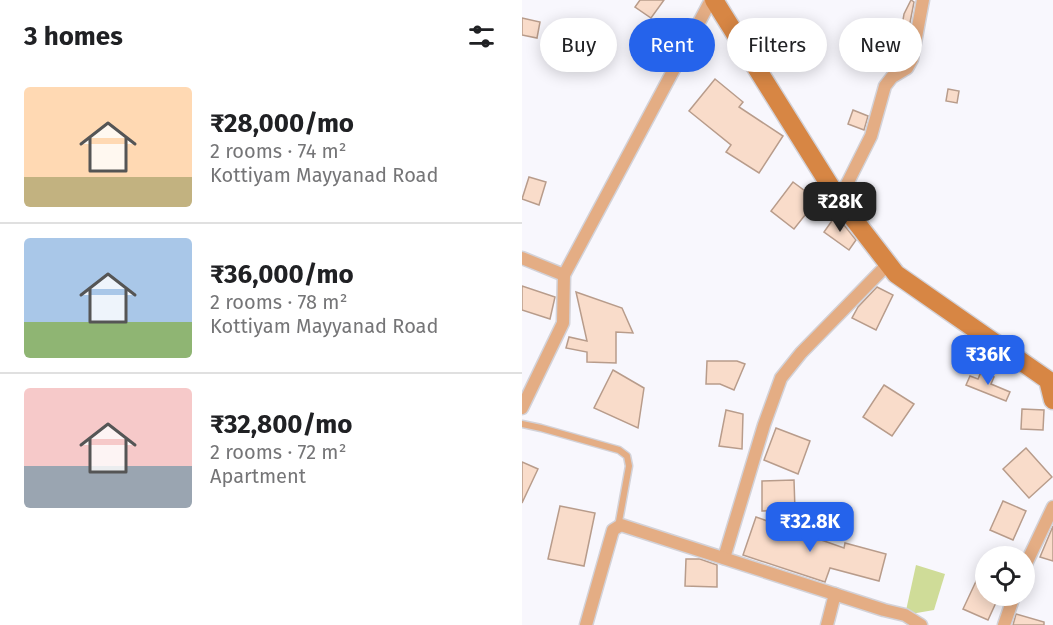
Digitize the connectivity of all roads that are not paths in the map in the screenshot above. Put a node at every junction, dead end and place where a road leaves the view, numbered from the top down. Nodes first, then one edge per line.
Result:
1 (713, 0) edge
2 (923, 0) edge
3 (839, 200) junction
4 (522, 258) edge
5 (888, 264) junction
6 (564, 275) junction
7 (1053, 400) edge
8 (522, 408) edge
9 (522, 424) edge
10 (1053, 507) edge
11 (618, 527) junction
12 (1034, 546) edge
13 (724, 558) junction
14 (835, 594) junction
15 (1011, 606) edge
16 (586, 625) edge
17 (827, 625) edge
18 (921, 625) edge
19 (1004, 625) edge

1 - 3 main road
1 - 6 street
2 - 3 street
3 - 5 main road
4 - 6 street
5 - 7 main road
5 - 13 street
6 - 8 street
9 - 11 lane
10 - 12 street
11 - 13 street
11 - 16 street
13 - 14 street
14 - 17 street
14 - 18 street
15 - 19 street

